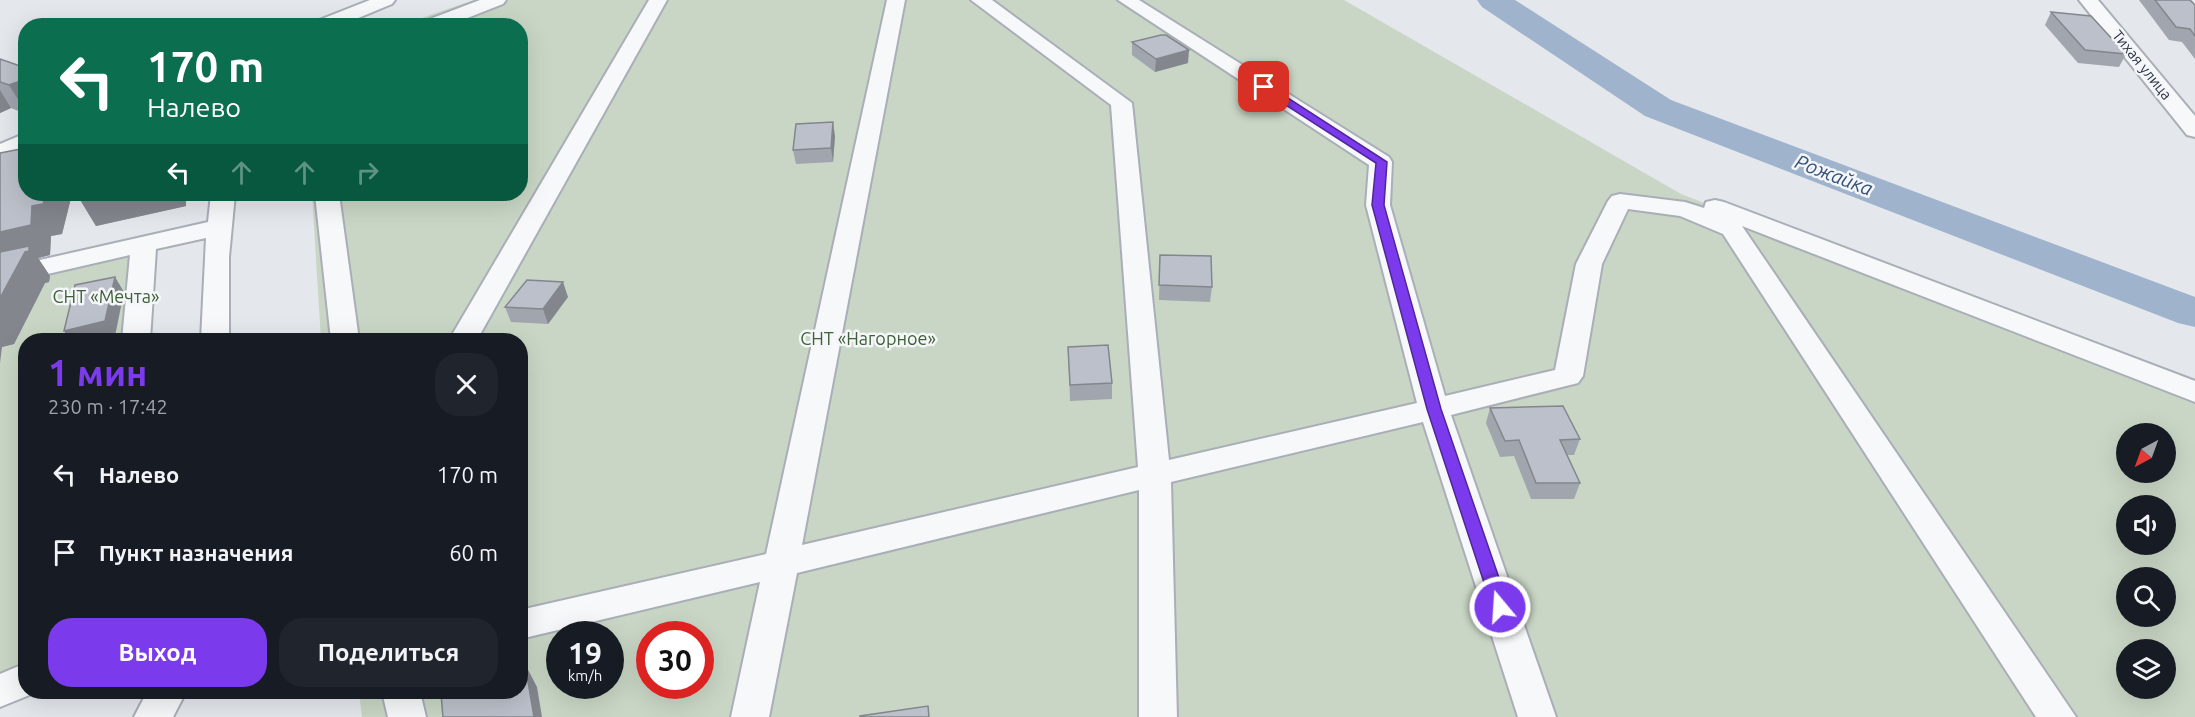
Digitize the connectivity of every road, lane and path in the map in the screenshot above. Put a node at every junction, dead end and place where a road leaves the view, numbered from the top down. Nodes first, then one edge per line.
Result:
1 (386, 0) edge
2 (497, 0) edge
3 (658, 0) edge
4 (896, 0) edge
5 (980, 0) edge
6 (1127, 0) edge
7 (2088, 0) edge
8 (341, 18) edge
9 (450, 18) edge
10 (2195, 130) edge
11 (18, 144) edge
12 (0, 153) edge
13 (222, 201) edge
14 (328, 201) edge
15 (1677, 208) junction
16 (220, 227) junction
17 (144, 244) junction
18 (0, 277) edge
19 (137, 333) edge
20 (215, 333) edge
21 (344, 333) edge
22 (467, 333) edge
23 (2195, 392) edge
24 (1434, 409) junction
25 (1155, 475) junction
26 (781, 563) junction
27 (528, 622) edge
28 (18, 683) edge
29 (0, 691) edge
30 (164, 699) edge
31 (403, 699) edge
32 (153, 717) edge
33 (407, 717) edge
34 (750, 717) edge
35 (1158, 717) edge
36 (1537, 717) edge
37 (2057, 717) edge

1 - 8 street
2 - 9 street
3 - 22 street
4 - 26 street
5 - 25 street
6 - 24 street
7 - 10 street, Тихая улица
11 - 12 street
13 - 16 street
14 - 21 street
15 - 23 street
15 - 24 street
15 - 37 street
16 - 17 street
16 - 20 street
17 - 18 street
17 - 19 street
24 - 25 street
24 - 36 street
25 - 26 street
25 - 35 street
26 - 27 street
26 - 34 street
28 - 29 street
30 - 32 street
31 - 33 street

